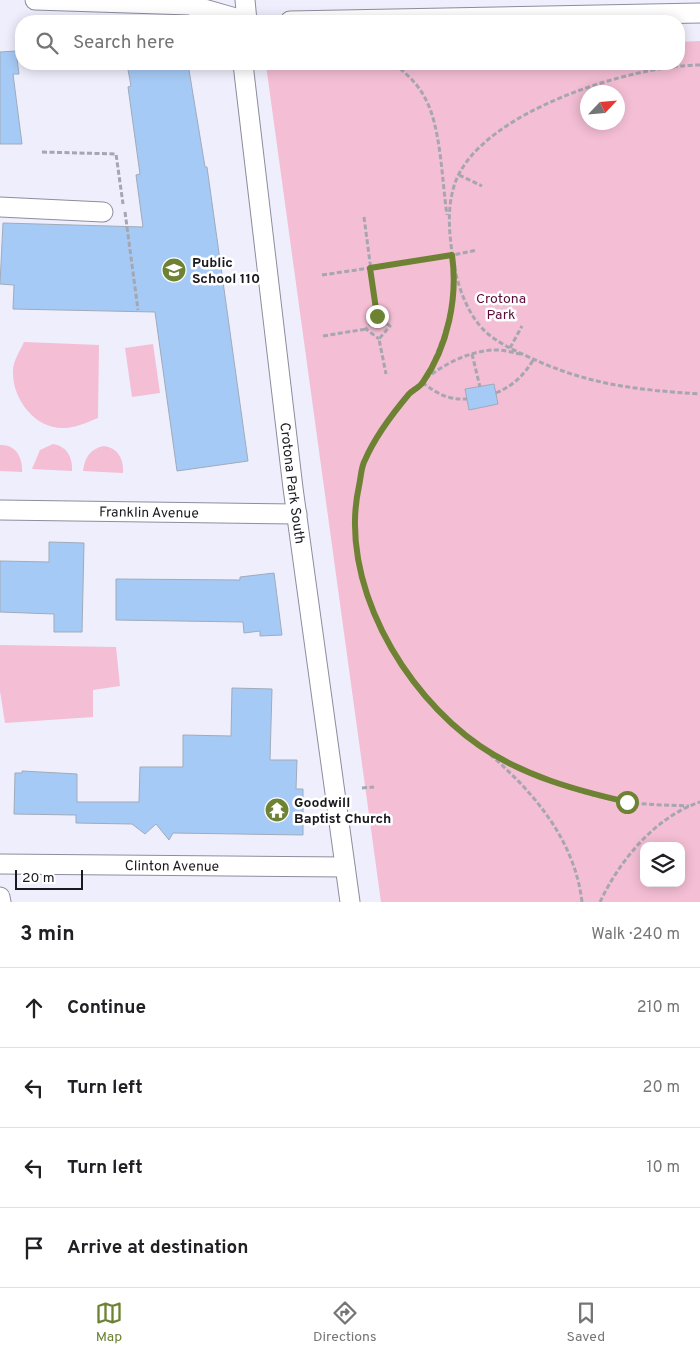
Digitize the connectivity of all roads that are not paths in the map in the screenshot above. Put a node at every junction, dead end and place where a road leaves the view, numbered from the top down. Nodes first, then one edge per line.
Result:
1 (35, 0) edge
2 (245, 0) edge
3 (700, 13) edge
4 (225, 15) edge
5 (246, 15) edge
6 (598, 15) edge
7 (244, 70) edge
8 (0, 207) edge
9 (103, 212) dead end
10 (0, 510) edge
11 (297, 514) junction
12 (0, 864) edge
13 (345, 867) junction
14 (0, 897) edge
15 (1, 902) edge
16 (350, 902) edge

1 - 4 street
2 - 5 street
3 - 6 street
7 - 11 street, Crotona Park South
8 - 9 street
10 - 11 street, Franklin Avenue
11 - 13 street, Crotona Park South
12 - 13 street, Clinton Avenue
13 - 16 street, Crotona Park South
14 - 15 street

